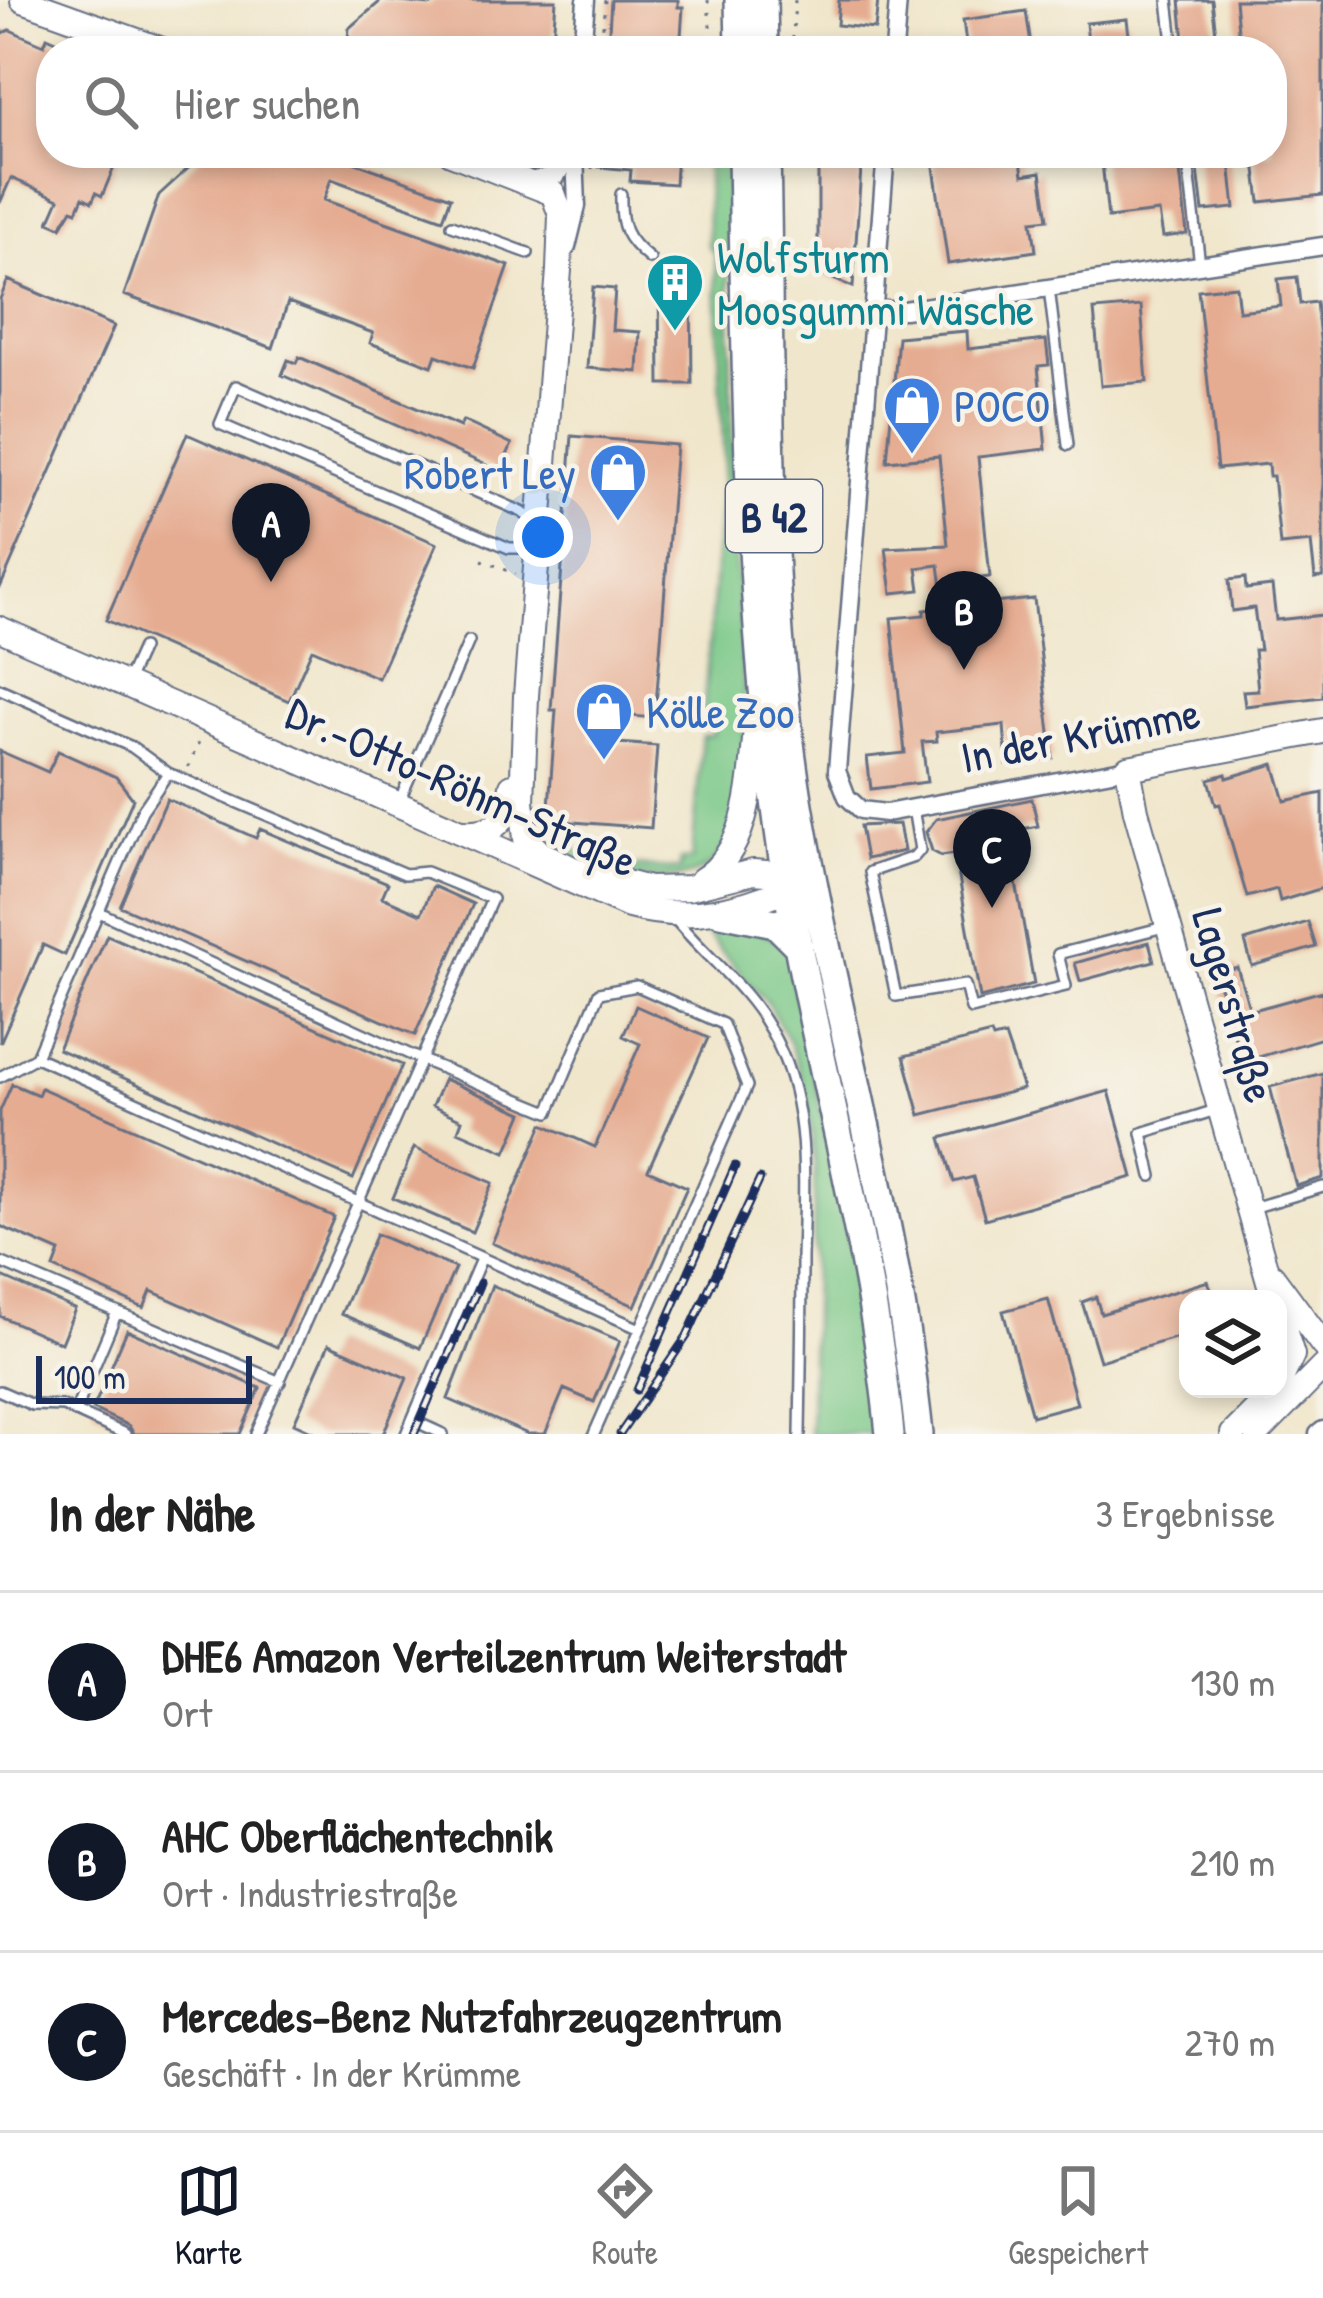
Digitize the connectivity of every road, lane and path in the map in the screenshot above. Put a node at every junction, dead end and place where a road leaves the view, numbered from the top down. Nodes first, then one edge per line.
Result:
1 (586, 0) edge
2 (605, 0) edge
3 (708, 0) edge
4 (740, 0) edge
5 (763, 0) edge
6 (795, 0) edge
7 (898, 0) edge
8 (1168, 0) edge
9 (29, 2) edge
10 (0, 9) edge
11 (123, 36) edge
12 (583, 36) edge
13 (602, 36) edge
14 (711, 36) edge
15 (740, 36) edge
16 (764, 36) edge
17 (793, 36) edge
18 (895, 36) edge
19 (1172, 36) edge
20 (384, 168) edge
21 (493, 168) edge
22 (562, 168) edge
23 (574, 168) edge
24 (742, 168) edge
25 (766, 168) edge
26 (885, 168) edge
27 (1188, 168) edge
28 (383, 172) dead end
29 (529, 181) junction
30 (621, 194) dead end
31 (452, 225) dead end
32 (1323, 246) edge
33 (528, 253) dead end
34 (650, 260) dead end
35 (1200, 265) junction
36 (559, 270) junction
37 (1049, 288) junction
38 (874, 310) junction
39 (1068, 446) dead end
40 (538, 536) junction
41 (482, 560) dead end
42 (507, 570) dead end
43 (0, 629) edge
44 (469, 640) dead end
45 (142, 648) dead end
46 (761, 682) junction
47 (125, 684) junction
48 (0, 689) edge
49 (526, 696) junction
50 (208, 721) junction
51 (1323, 731) edge
52 (1128, 768) junction
53 (169, 773) junction
54 (183, 779) junction
55 (398, 804) junction
56 (913, 808) junction
57 (462, 832) junction
58 (795, 880) junction
59 (688, 888) junction
60 (99, 912) junction
61 (722, 912) junction
62 (671, 915) junction
63 (1168, 926) junction
64 (799, 947) junction
65 (36, 1057) junction
66 (422, 1060) junction
67 (0, 1077) edge
68 (1221, 1109) junction
69 (1152, 1176) dead end
70 (1323, 1187) edge
71 (358, 1203) junction
72 (1250, 1210) junction
73 (481, 1259) junction
74 (0, 1262) edge
75 (1275, 1290) edge
76 (1287, 1308) edge
77 (118, 1312) junction
78 (1323, 1313) edge
79 (1287, 1319) edge
80 (640, 1328) junction
81 (1287, 1331) edge
82 (1321, 1354) edge
83 (1287, 1365) edge
84 (1287, 1381) edge
85 (280, 1382) junction
86 (0, 1390) edge
87 (1267, 1398) edge
88 (75, 1412) junction
89 (412, 1420) junction
90 (125, 1434) edge
91 (256, 1434) edge
92 (406, 1434) edge
93 (443, 1434) edge
94 (594, 1434) edge
95 (800, 1434) edge
96 (890, 1434) edge
97 (919, 1434) edge
98 (1233, 1434) edge
99 (1257, 1434) edge

1 - 12 street
2 - 13 path
3 - 14 path
4 - 15 main road
5 - 16 main road
6 - 17 path
7 - 18 street
8 - 19 lane
9 - 10 main road
9 - 11 main road
20 - 28 path
21 - 29 main road
22 - 29 street
23 - 36 street
24 - 46 main road, B 42
25 - 58 main road, B 42
26 - 38 street
27 - 35 lane
29 - 36 main road
30 - 34 lane
31 - 33 lane
32 - 35 street
35 - 37 street
36 - 40 main road
37 - 38 street
37 - 39 lane
38 - 56 street, In der Krümme
40 - 40 lane
40 - 49 main road
41 - 42 path
43 - 47 main road, Dr.-Otto-Röhm-Straße
44 - 55 lane
45 - 47 lane
46 - 58 main road, B 42
46 - 59 main road
47 - 50 main road, Dr.-Otto-Röhm-Straße
48 - 53 lane
49 - 57 main road
49 - 59 main road, Dr.-Otto-Röhm-Straße
50 - 54 path
50 - 55 main road, Dr.-Otto-Röhm-Straße
51 - 52 main road, In der Krümme
52 - 56 street, In der Krümme
52 - 63 main road, Lagerstraße
53 - 54 lane
53 - 60 lane
54 - 66 lane
55 - 57 main road, Dr.-Otto-Röhm-Straße
56 - 63 lane
57 - 62 main road, Dr.-Otto-Röhm-Straße
58 - 59 main road, Dr.-Otto-Röhm-Straße
58 - 61 main road, Dr.-Otto-Röhm-Straße
58 - 64 main road, B 42
58 - 97 main road, B 42
60 - 65 lane
60 - 66 lane
61 - 62 main road, Dr.-Otto-Röhm-Straße
61 - 64 main road
62 - 95 lane
63 - 68 main road, Lagerstraße
64 - 96 main road, B 42
65 - 67 lane
65 - 71 lane
66 - 71 lane
66 - 80 lane
68 - 69 lane
68 - 72 main road, Lagerstraße
70 - 72 lane
71 - 73 lane
71 - 85 lane
72 - 75 main road, Lagerstraße
73 - 80 lane
73 - 89 lane
74 - 77 lane
76 - 78 main road
77 - 85 lane
77 - 88 lane
79 - 82 main road, Lagerstraße
80 - 94 lane
81 - 83 main road
82 - 84 main road
82 - 99 main road
85 - 91 lane
86 - 88 lane
87 - 98 main road
88 - 90 lane
89 - 92 lane
89 - 93 lane

